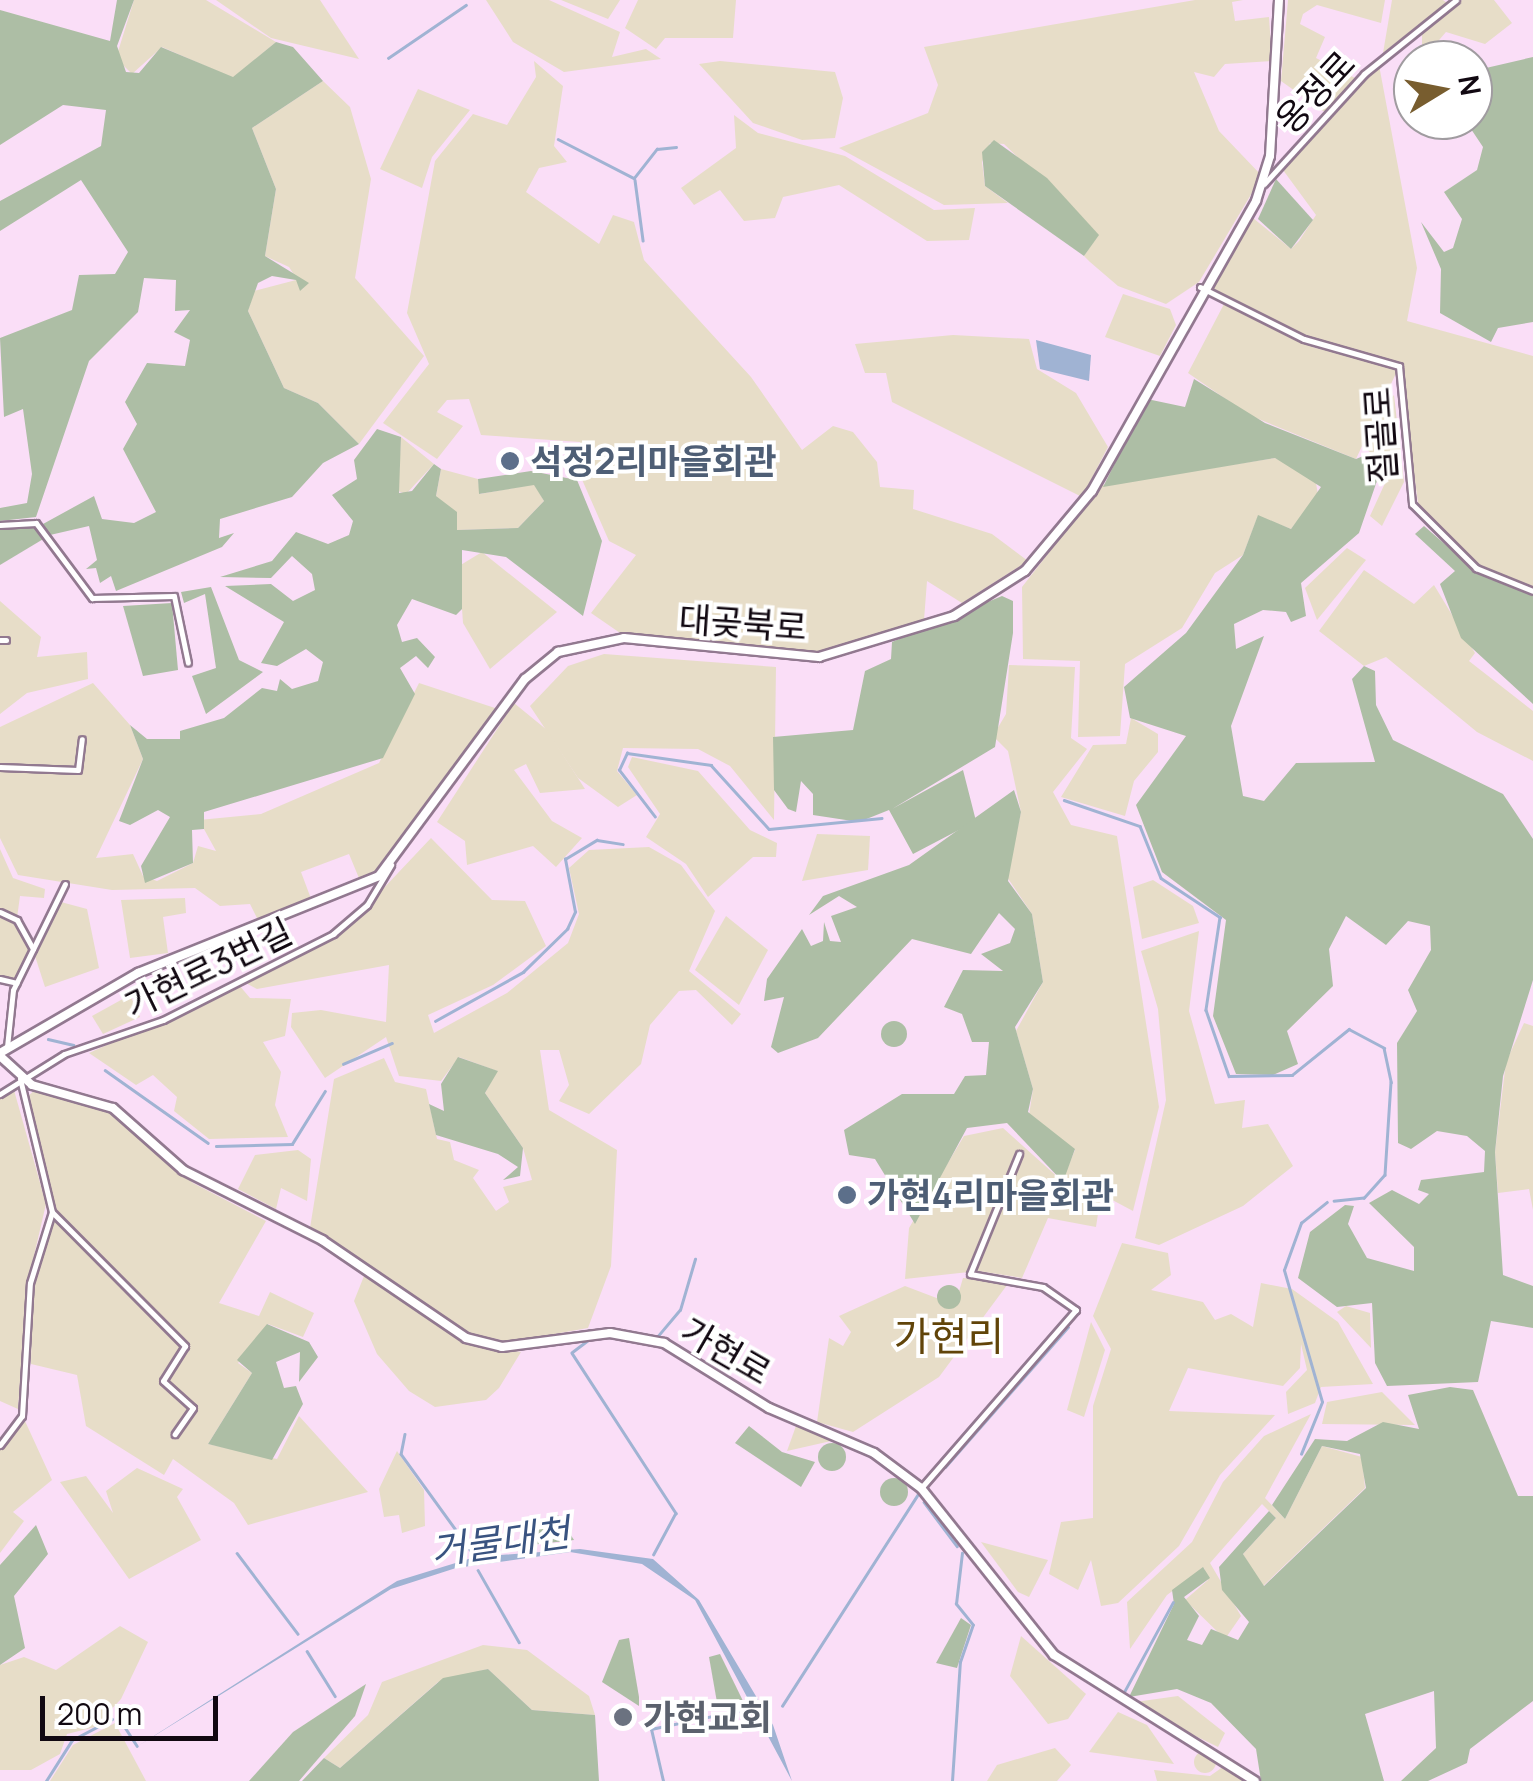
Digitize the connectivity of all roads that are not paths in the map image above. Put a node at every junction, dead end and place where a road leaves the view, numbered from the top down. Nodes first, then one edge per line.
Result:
1 (1278, 0) edge
2 (1456, 0) edge
3 (1262, 186) junction
4 (1200, 286) junction
5 (0, 525) edge
6 (1533, 591) edge
7 (188, 663) dead end
8 (82, 740) dead end
9 (0, 767) edge
10 (390, 866) junction
11 (65, 884) dead end
12 (0, 912) edge
13 (34, 950) junction
14 (0, 980) edge
15 (17, 983) junction
16 (5, 1049) edge
17 (0, 1065) edge
18 (17, 1075) junction
19 (0, 1094) edge
20 (1020, 1154) dead end
21 (52, 1212) junction
22 (175, 1434) dead end
23 (0, 1445) edge
24 (921, 1488) junction
25 (1254, 1781) edge

1 - 3 street, 대곶북로
2 - 3 street, 옹정로
3 - 4 street, 대곶북로
4 - 6 street, 절골로
4 - 10 street, 대곶북로
5 - 7 street
8 - 9 street
10 - 16 street, 대곶북로
10 - 18 street, 가현로3번길
11 - 13 street
12 - 13 street
13 - 15 street
14 - 15 street
15 - 16 street
16 - 18 street
16 - 18 street
17 - 18 street, 가현로
18 - 19 street
18 - 21 street
18 - 24 street, 가현로
20 - 24 street
21 - 22 street
21 - 23 street
24 - 25 street, 가현로

